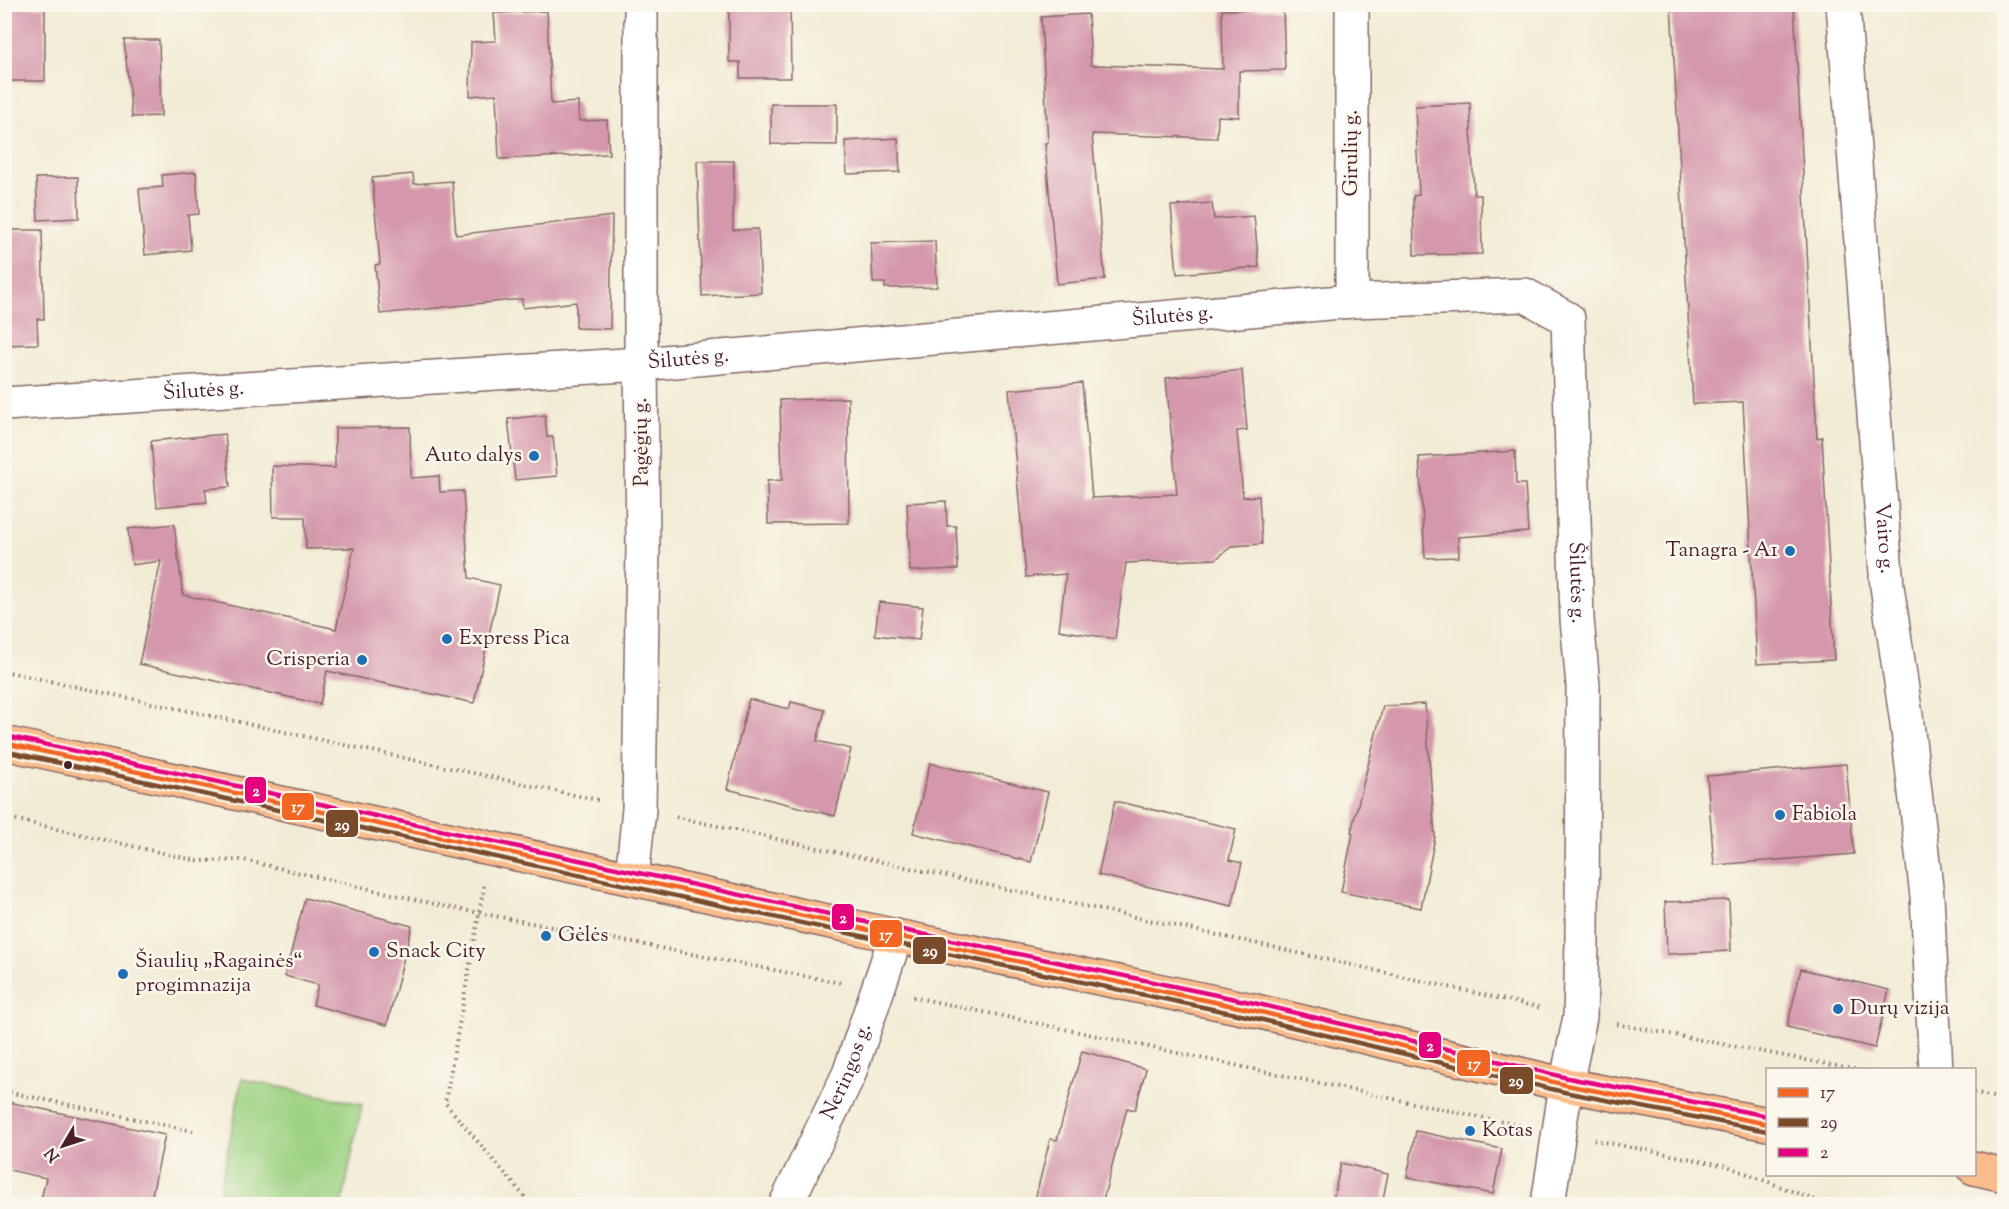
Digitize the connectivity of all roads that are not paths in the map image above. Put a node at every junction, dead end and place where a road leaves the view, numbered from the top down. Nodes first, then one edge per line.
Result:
1 (640, 4) edge
2 (1352, 4) edge
3 (1843, 4) edge
4 (1352, 301) junction
5 (641, 364) junction
6 (4, 404) edge
7 (4, 743) edge
8 (632, 878) junction
9 (896, 936) junction
10 (1936, 1068) edge
11 (1566, 1085) junction
12 (1766, 1124) edge
13 (1976, 1168) edge
14 (2004, 1175) edge
15 (786, 1204) edge
16 (1548, 1204) edge

1 - 5 street, Pagėgių g.
2 - 4 street, Girulių g.
3 - 10 street, Vairo g.
4 - 5 street, Šilutės g.
4 - 11 street, Šilutės g.
5 - 6 street, Šilutės g.
5 - 8 street, Pagėgių g.
7 - 8 highway
8 - 9 highway
9 - 11 highway
9 - 15 street, Neringos g.
11 - 12 highway
11 - 16 street, Šilutės g.
13 - 14 highway

